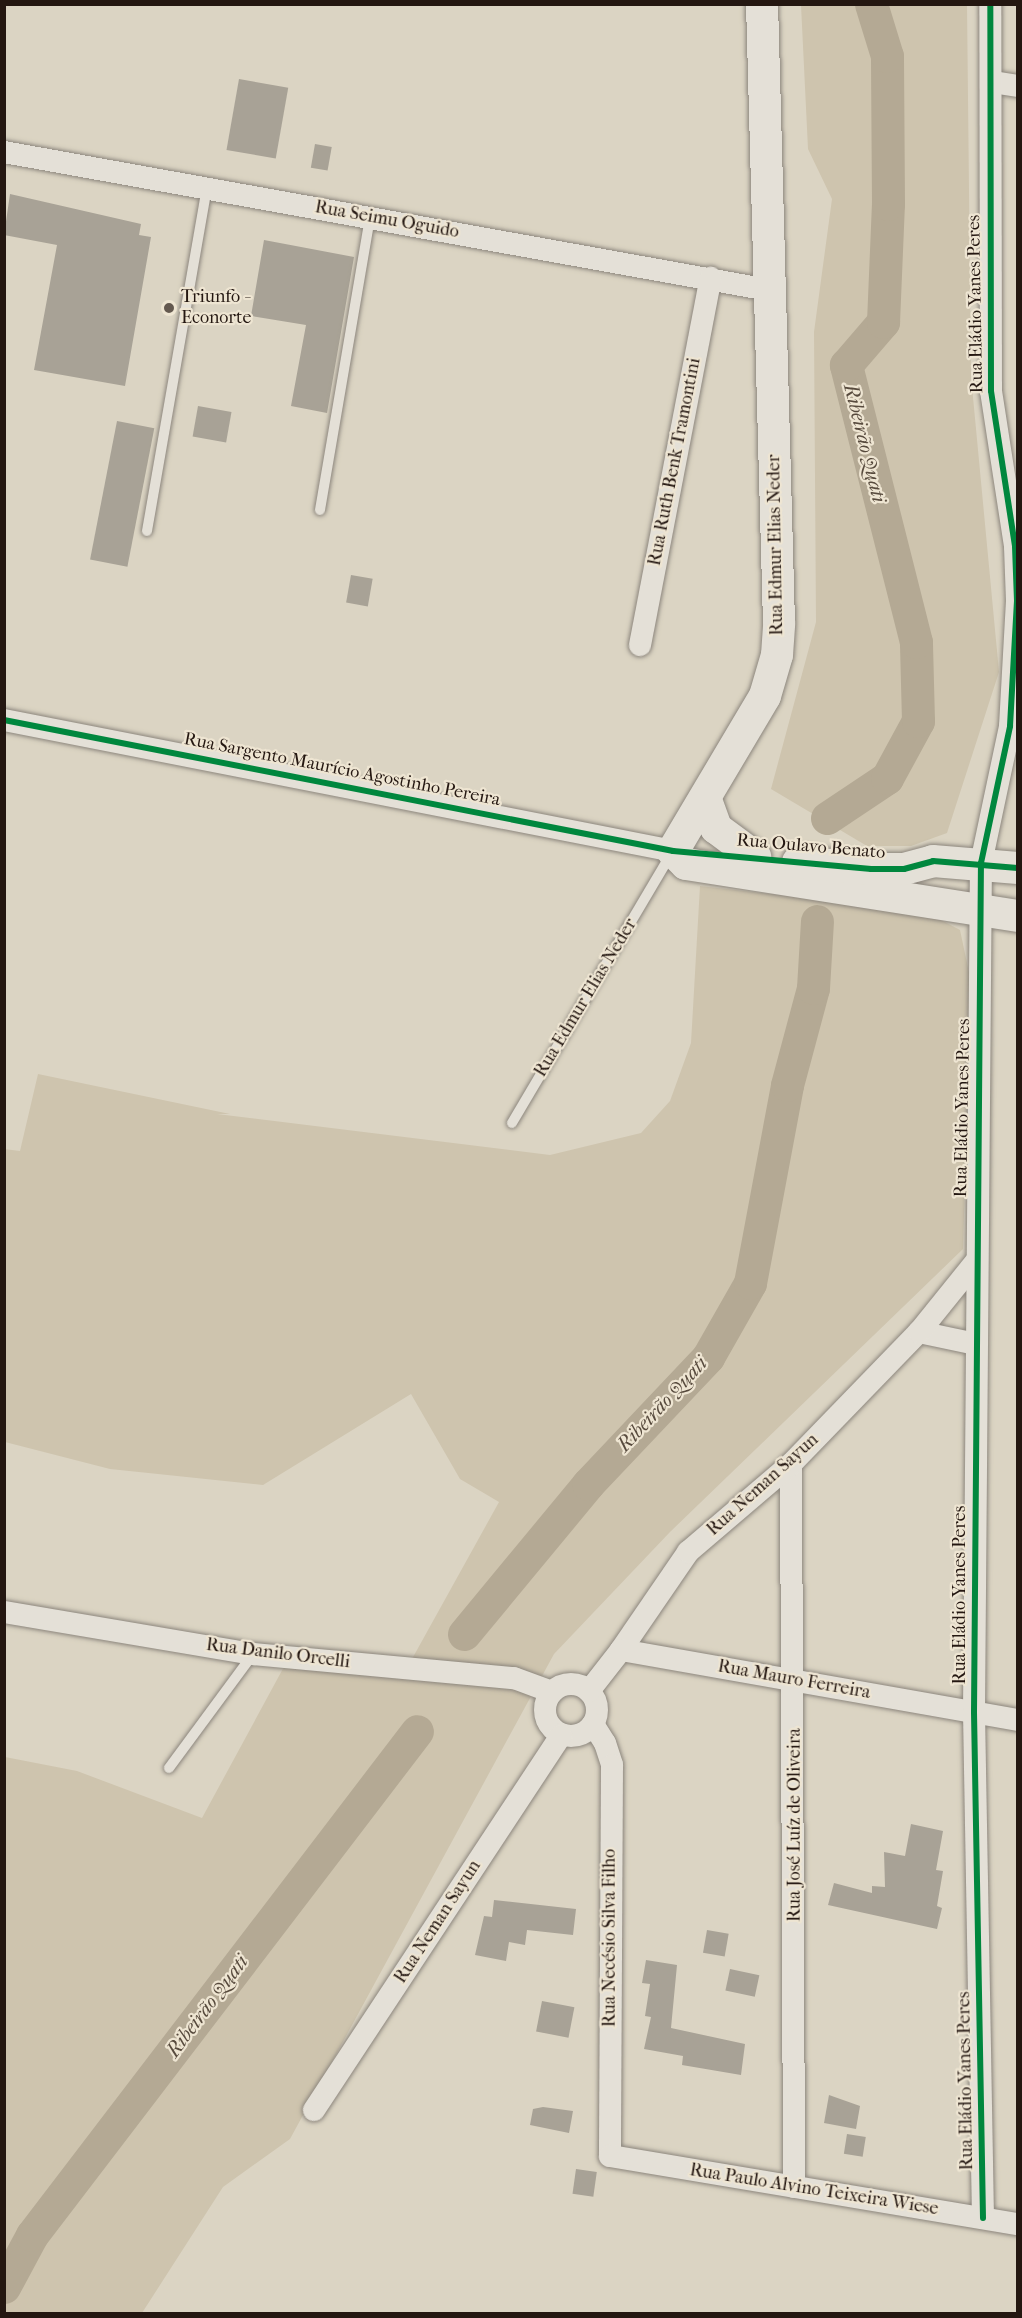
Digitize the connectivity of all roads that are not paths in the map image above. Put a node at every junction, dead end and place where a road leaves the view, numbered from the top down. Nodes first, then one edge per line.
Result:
1 (762, 4) edge
2 (990, 4) edge
3 (993, 82) junction
4 (1017, 86) edge
5 (4, 152) edge
6 (207, 188) junction
7 (370, 217) junction
8 (711, 278) junction
9 (769, 290) junction
10 (321, 510) dead end
11 (147, 531) dead end
12 (640, 645) dead end
13 (4, 720) edge
14 (706, 800) junction
15 (673, 851) junction
16 (755, 857) junction
17 (981, 863) junction
18 (1017, 868) edge
19 (981, 910) junction
20 (1017, 916) edge
21 (512, 1123) dead end
22 (977, 1260) junction
23 (920, 1332) junction
24 (976, 1344) junction
25 (791, 1464) junction
26 (4, 1612) edge
27 (621, 1650) junction
28 (253, 1654) junction
29 (795, 1680) junction
30 (589, 1691) junction
31 (552, 1692) junction
32 (974, 1712) junction
33 (1017, 1720) edge
34 (593, 1724) junction
35 (561, 1735) junction
36 (169, 1768) dead end
37 (315, 2110) dead end
38 (610, 2156) joint
39 (794, 2187) junction
40 (983, 2218) junction
41 (1017, 2224) edge

1 - 9 street, Rua Edmur Elias Neder
2 - 3 street, Rua Eládio Yanes Peres
3 - 4 street
3 - 17 street, Rua Eládio Yanes Peres
5 - 6 street, Rua Seimu Oguido
6 - 7 street, Rua Seimu Oguido
6 - 11 lane
7 - 8 street, Rua Seimu Oguido
7 - 10 lane
8 - 9 street, Rua Seimu Oguido
8 - 12 street, Rua Ruth Benk Tramontini
9 - 14 street, Rua Edmur Elias Neder
13 - 15 street, Rua Sargento Maurício Agostinho Pereira
14 - 15 street, Rua Edmur Elias Neder
14 - 16 street
15 - 16 street, Rua Oulavo Benato
15 - 19 street, Rua Oulavo Benato
15 - 21 lane, Rua Edmur Elias Neder
16 - 17 street, Rua Oulavo Benato
17 - 18 street, Rua Oulavo Benato
17 - 19 street, Rua Eládio Yanes Peres
19 - 20 street, Rua Oulavo Benato
19 - 22 street, Rua Eládio Yanes Peres
22 - 23 street, Rua Neman Sayun
22 - 24 street, Rua Eládio Yanes Peres
23 - 24 street
23 - 25 street, Rua Neman Sayun
24 - 32 street, Rua Eládio Yanes Peres
25 - 27 street, Rua Neman Sayun
25 - 29 street, Rua José Luíz de Oliveira
26 - 28 street, Rua Danilo Orcelli
27 - 29 street, Rua Mauro Ferreira
27 - 30 street
28 - 31 street, Rua Danilo Orcelli
28 - 36 lane
29 - 32 street, Rua Mauro Ferreira
29 - 39 street, Rua José Luíz de Oliveira
30 - 31 street
30 - 34 street
31 - 35 street
32 - 33 street, Rua Mauro Ferreira
32 - 40 street, Rua Eládio Yanes Peres
34 - 35 street
34 - 38 street, Rua Necésio Silva Filho
35 - 37 street, Rua Neman Sayun
38 - 39 street, Rua Paulo Alvino Teixeira Wiese
39 - 40 street, Rua Paulo Alvino Teixeira Wiese
40 - 41 street, Rua Paulo Alvino Teixeira Wiese

